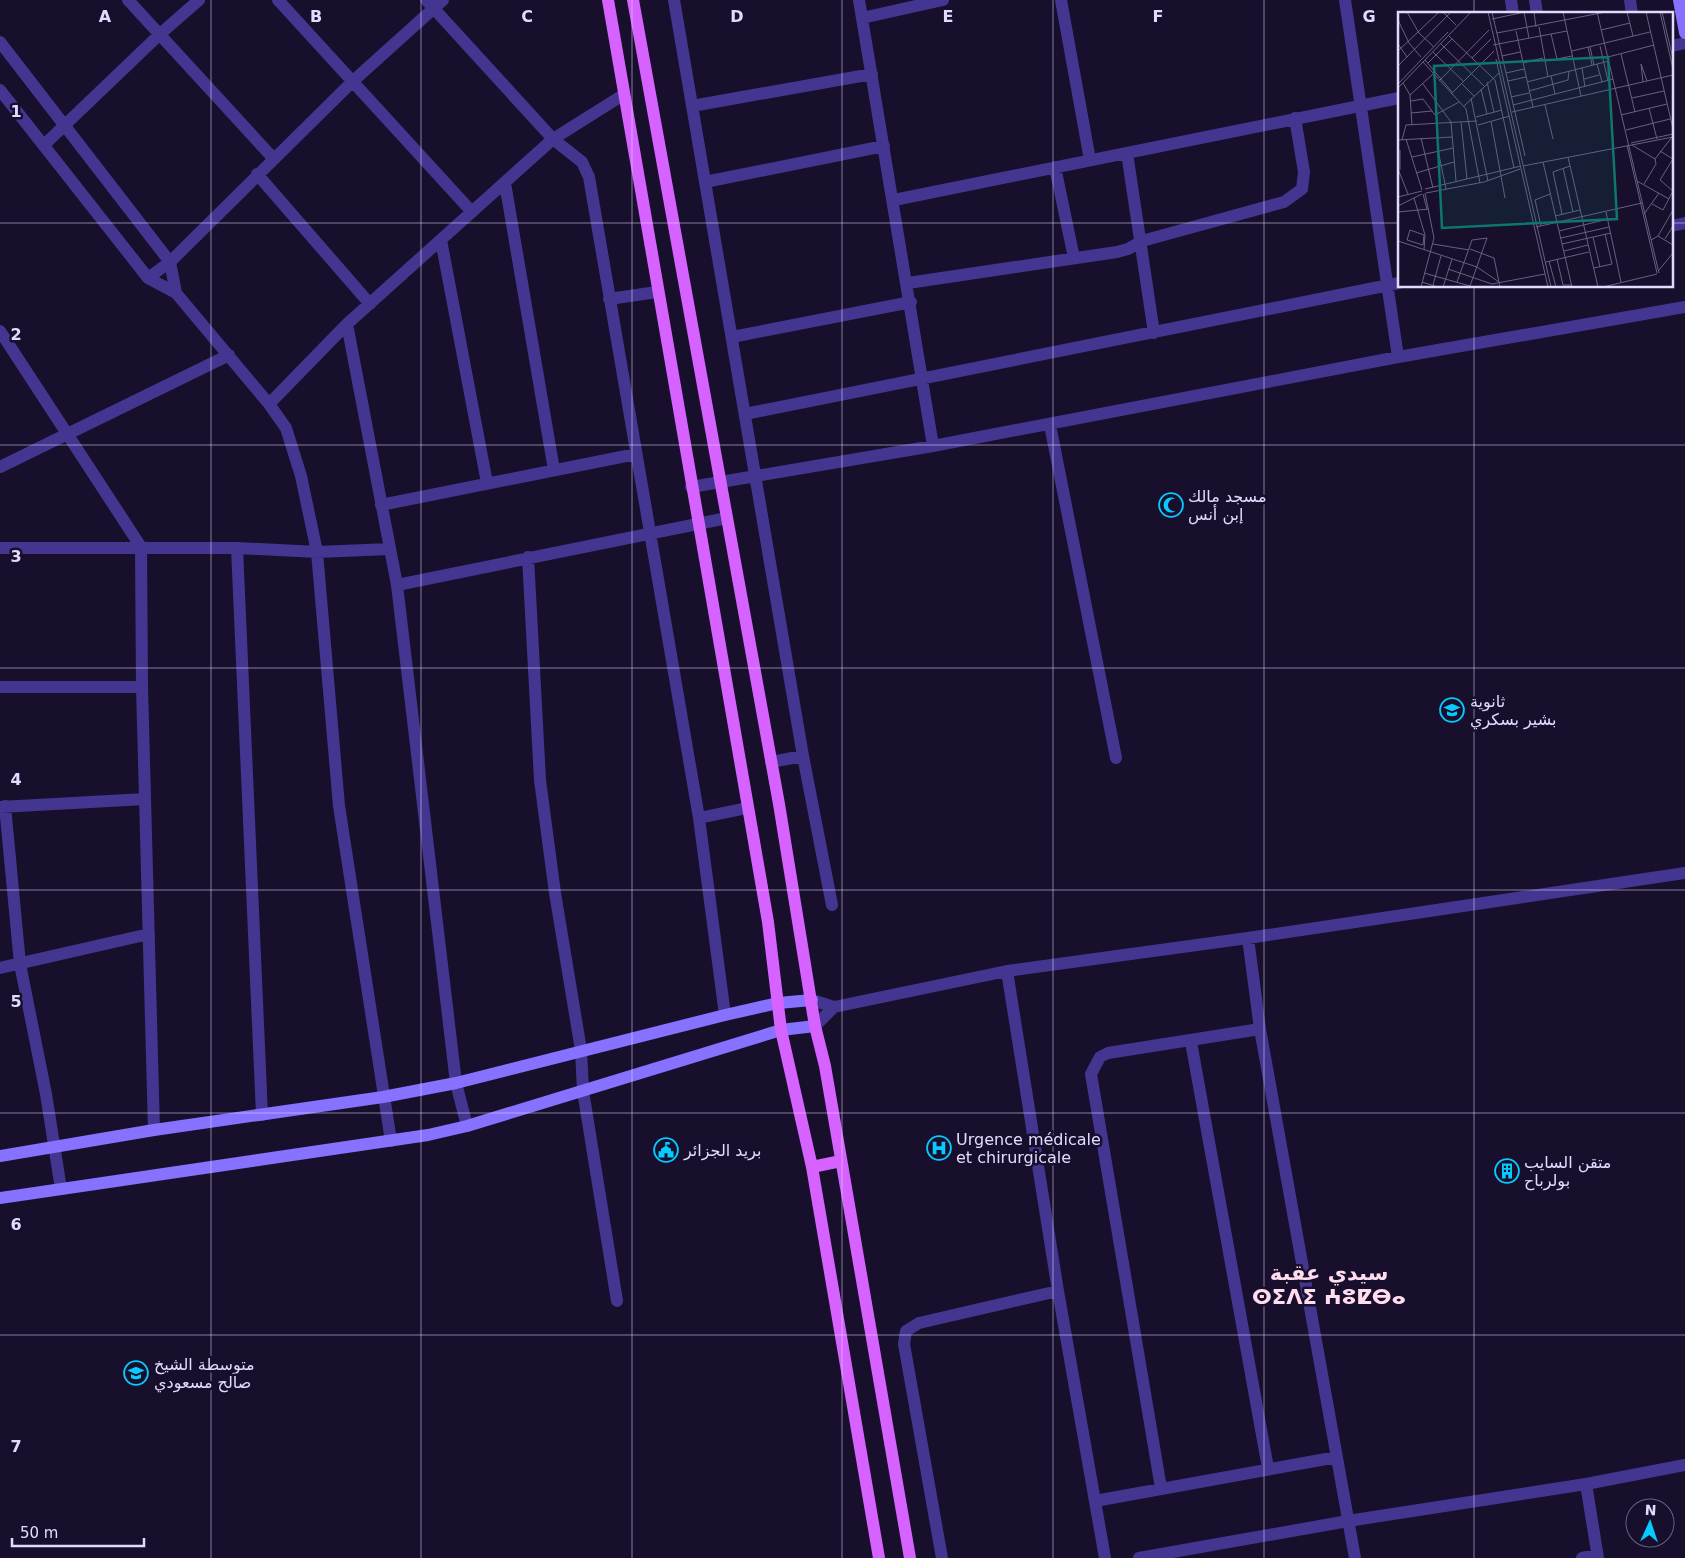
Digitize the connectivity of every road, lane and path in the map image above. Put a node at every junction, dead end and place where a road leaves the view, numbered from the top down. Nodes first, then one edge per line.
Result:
1 (128, 0) edge
2 (199, 0) edge
3 (278, 0) edge
4 (608, 0) edge
5 (633, 0) edge
6 (674, 0) edge
7 (859, 0) edge
8 (943, 0) edge
9 (1061, 0) edge
10 (1345, 0) edge
11 (1679, 0) edge
12 (434, 3) edge
13 (862, 18) junction
14 (1685, 33) edge
15 (160, 34) junction
16 (0, 42) edge
17 (1685, 43) edge
18 (1672, 46) edge
19 (5, 58) edge
20 (872, 74) junction
21 (352, 82) junction
22 (0, 90) edge
23 (623, 95) junction
24 (1398, 98) edge
25 (1361, 105) junction
26 (692, 106) junction
27 (1295, 118) junction
28 (64, 125) junction
29 (553, 139) junction
30 (44, 145) junction
31 (884, 146) junction
32 (1127, 152) junction
33 (273, 158) junction
34 (1090, 160) junction
35 (1055, 167) junction
36 (257, 174) junction
37 (705, 182) junction
38 (505, 183) junction
39 (894, 200) junction
40 (472, 212) junction
41 (1685, 223) edge
42 (1672, 226) edge
43 (441, 240) junction
44 (1142, 240) junction
45 (1074, 258) junction
46 (170, 262) junction
47 (148, 278) junction
48 (908, 283) junction
49 (1394, 284) edge
50 (658, 292) junction
51 (176, 293) junction
52 (609, 299) junction
53 (911, 302) junction
54 (370, 304) junction
55 (1685, 307) edge
56 (347, 324) junction
57 (0, 331) edge
58 (1154, 333) junction
59 (732, 337) junction
60 (228, 355) junction
61 (1398, 357) junction
62 (923, 379) junction
63 (269, 404) junction
64 (745, 414) junction
65 (1050, 425) junction
66 (66, 433) junction
67 (933, 446) junction
68 (636, 454) junction
69 (0, 467) edge
70 (554, 470) junction
71 (756, 476) junction
72 (720, 481) junction
73 (487, 483) junction
74 (691, 487) junction
75 (382, 504) junction
76 (727, 518) junction
77 (700, 523) junction
78 (650, 534) junction
79 (141, 547) junction
80 (0, 548) edge
81 (237, 548) junction
82 (390, 549) junction
83 (317, 552) junction
84 (528, 557) junction
85 (397, 585) junction
86 (142, 686) junction
87 (0, 687) edge
88 (803, 756) junction
89 (1116, 758) dead end
90 (771, 762) junction
91 (145, 799) junction
92 (3, 806) edge
93 (747, 808) junction
94 (699, 818) junction
95 (1685, 873) edge
96 (832, 905) dead end
97 (149, 934) junction
98 (1248, 938) junction
99 (20, 964) junction
100 (0, 968) edge
101 (1007, 971) junction
102 (812, 1000) junction
103 (778, 1004) junction
104 (834, 1007) junction
105 (725, 1015) junction
106 (815, 1026) junction
107 (1260, 1029) junction
108 (781, 1030) junction
109 (1191, 1042) junction
110 (581, 1050) junction
111 (456, 1083) junction
112 (583, 1091) junction
113 (383, 1097) junction
114 (262, 1114) junction
115 (466, 1126) junction
116 (154, 1130) junction
117 (391, 1141) junction
118 (55, 1147) junction
119 (0, 1156) edge
120 (841, 1161) junction
121 (812, 1168) junction
122 (61, 1190) junction
123 (0, 1198) edge
124 (1058, 1291) junction
125 (616, 1301) dead end
126 (1337, 1456) junction
127 (1685, 1465) edge
128 (1268, 1468) junction
129 (1586, 1484) junction
130 (1161, 1488) junction
131 (1095, 1501) junction
132 (1348, 1521) junction
133 (1597, 1557) edge
134 (879, 1558) edge
135 (910, 1558) edge
136 (942, 1558) edge
137 (1106, 1558) edge
138 (1139, 1558) edge
139 (1355, 1558) edge
140 (1582, 1558) edge

1 - 15 street
2 - 15 street
3 - 21 street
4 - 23 main road
5 - 72 main road
6 - 26 street
7 - 13 street
8 - 13 street
9 - 34 street
10 - 25 street
11 - 14 main road
12 - 21 street
12 - 29 street
13 - 20 street
15 - 28 street
15 - 33 street
16 - 19 street
17 - 18 street
19 - 28 street
20 - 26 street
20 - 31 street
21 - 33 street
21 - 40 street
22 - 30 street
23 - 29 street
23 - 50 main road
24 - 25 street
25 - 27 street
25 - 49 street
26 - 37 street
27 - 32 street
27 - 44 street
28 - 30 street
28 - 46 street
29 - 38 street
29 - 52 street
30 - 47 street
31 - 37 street
31 - 39 street
32 - 34 street
32 - 44 street
33 - 36 street
34 - 35 street
35 - 39 street
35 - 45 street
36 - 46 street
36 - 54 street
37 - 59 street
38 - 40 street
38 - 70 street
39 - 48 street
40 - 43 street
41 - 42 street
43 - 54 street
43 - 73 street
44 - 45 street
44 - 58 street
45 - 48 street
46 - 47 street
46 - 51 street
47 - 51 street
48 - 53 street
49 - 58 street
49 - 61 street
50 - 52 street
50 - 74 main road
51 - 60 street
52 - 68 street
53 - 59 street
53 - 62 street
54 - 56 street
55 - 61 street
56 - 63 street
56 - 75 street
57 - 66 street
58 - 62 street
59 - 64 street
60 - 63 street
60 - 66 street
61 - 65 street
62 - 64 street
62 - 67 street
63 - 83 street
64 - 71 street
65 - 67 street
65 - 89 street
66 - 69 street
66 - 79 street
67 - 71 street
68 - 70 street
68 - 78 street
70 - 73 street
71 - 72 street
71 - 88 street
72 - 74 street
72 - 76 main road
73 - 75 street
74 - 77 main road
75 - 82 street
76 - 77 street
76 - 90 main road
77 - 78 street
77 - 93 main road
78 - 84 street
78 - 94 street
79 - 80 street
79 - 81 street
79 - 86 street
81 - 83 street
81 - 114 street
82 - 83 street
82 - 85 street
83 - 113 street
84 - 85 street
84 - 110 street
85 - 111 street
86 - 87 street
86 - 91 street
88 - 90 street
88 - 96 street
90 - 102 main road
91 - 92 street
91 - 97 street
92 - 99 street
93 - 94 street
93 - 103 main road
94 - 105 street
95 - 98 street
97 - 99 street
97 - 116 street
98 - 101 street
98 - 107 street
99 - 100 street
99 - 118 street
101 - 104 street
101 - 124 street
102 - 103 main road
102 - 104 street
102 - 106 main road
103 - 105 main road
103 - 108 main road
104 - 106 street
105 - 110 main road
106 - 108 main road
106 - 120 main road
107 - 109 street
107 - 126 street
108 - 112 main road
108 - 121 main road
109 - 128 street
109 - 130 street
110 - 111 main road
110 - 112 street
111 - 113 main road
111 - 115 street
112 - 115 main road
112 - 125 street
113 - 114 main road
113 - 117 street
114 - 116 main road
115 - 117 main road
116 - 118 main road
117 - 122 main road
118 - 119 main road
118 - 122 street
120 - 121 main road
120 - 135 main road
121 - 134 main road
122 - 123 main road
124 - 131 street
124 - 136 street
126 - 128 street
126 - 132 street
127 - 129 street
128 - 130 street
129 - 132 street
129 - 133 street
130 - 131 street
131 - 137 street
132 - 138 street
132 - 139 street
133 - 140 street

